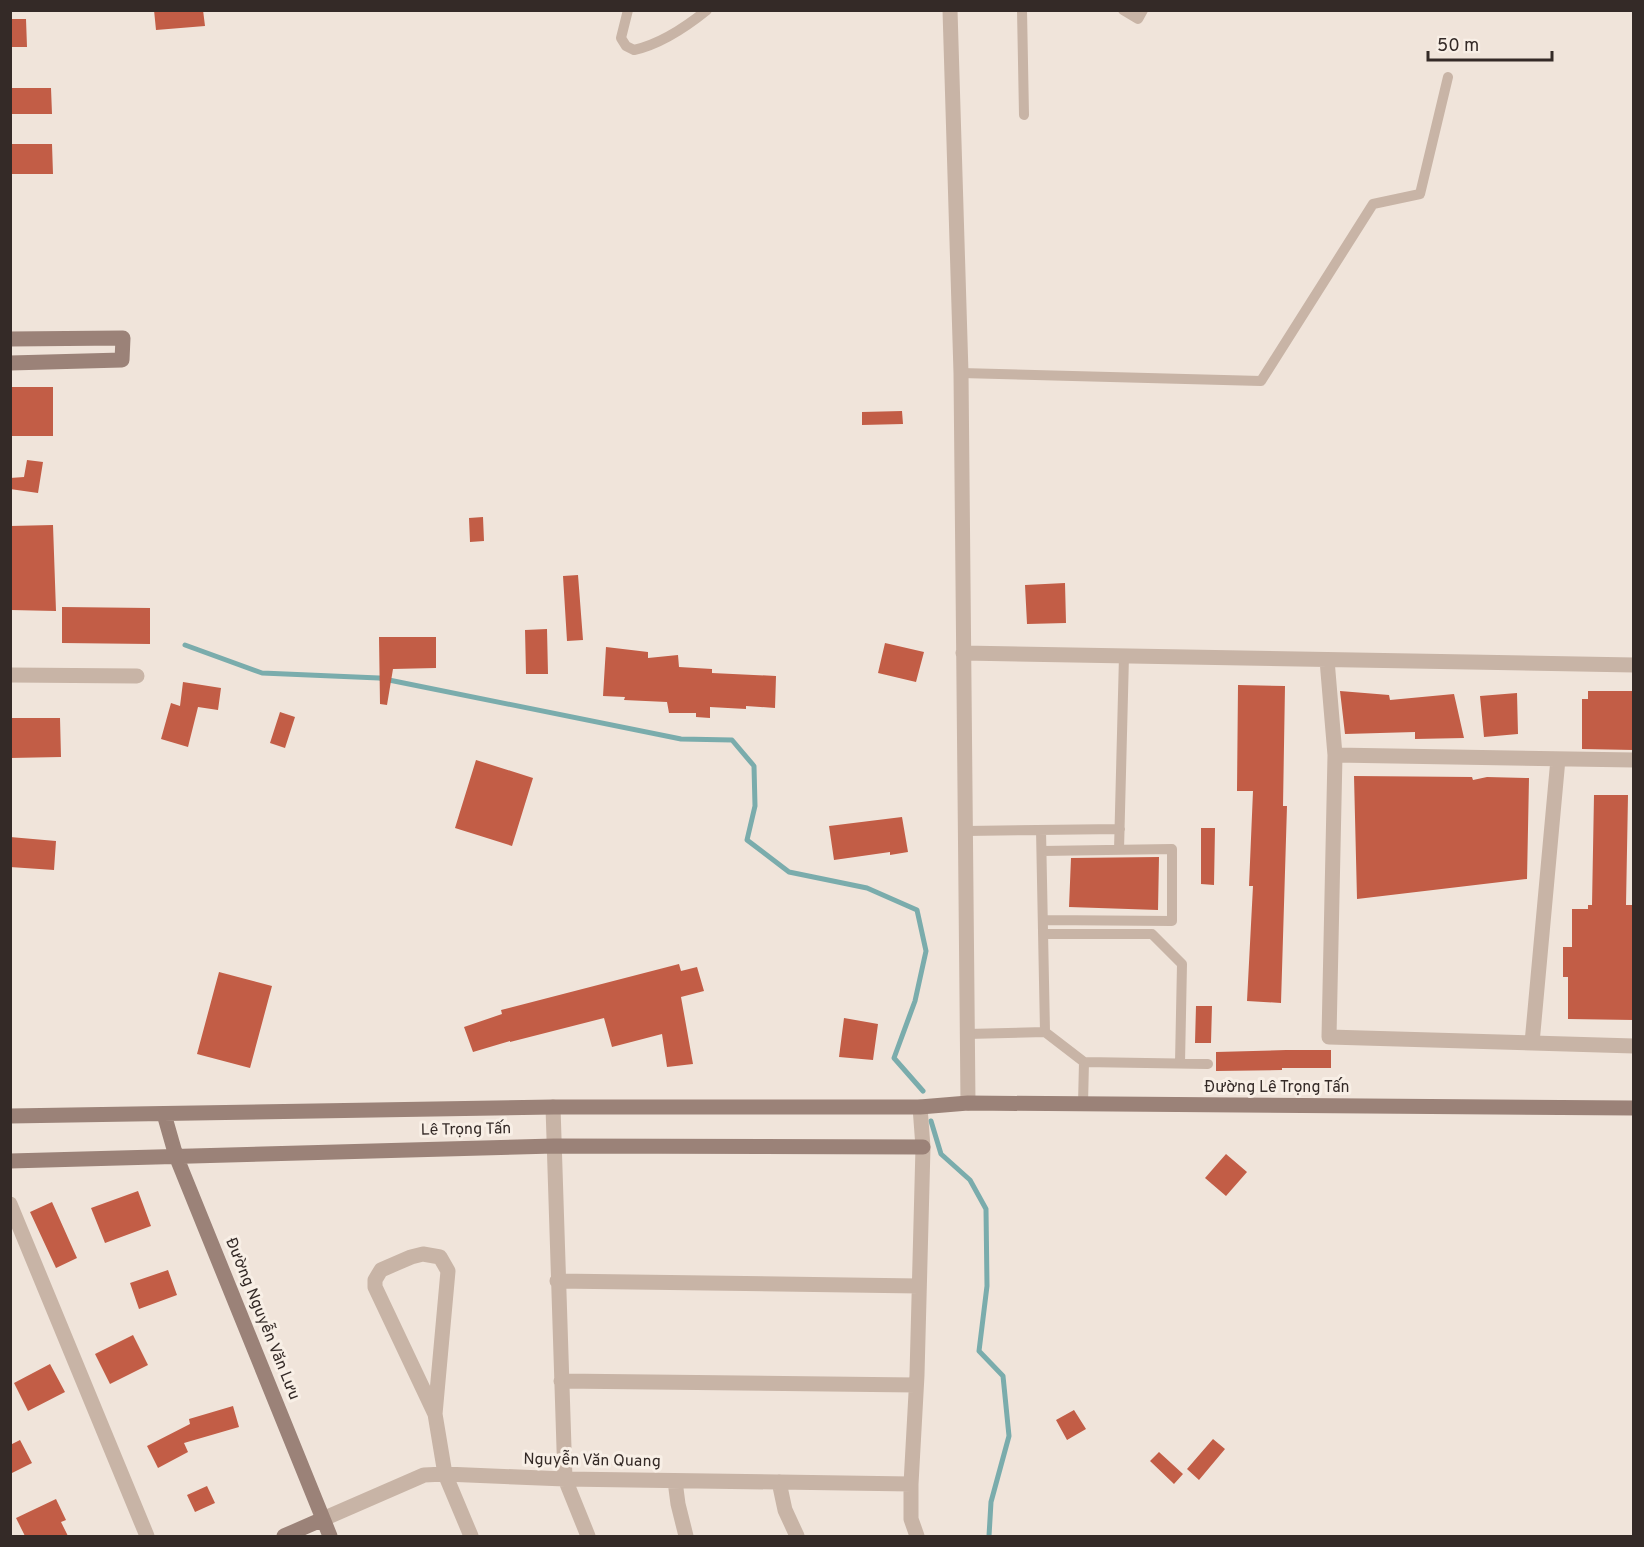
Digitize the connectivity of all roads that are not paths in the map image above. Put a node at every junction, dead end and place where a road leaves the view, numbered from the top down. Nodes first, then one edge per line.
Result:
1 (628, 10) edge
2 (707, 10) edge
3 (950, 10) edge
4 (1022, 10) edge
5 (1123, 10) edge
6 (1143, 10) edge
7 (1448, 77) dead end
8 (1024, 115) dead end
9 (10, 339) edge
10 (10, 363) edge
11 (961, 373) junction
12 (963, 653) junction
13 (1124, 656) junction
14 (1327, 660) junction
15 (1634, 665) edge
16 (10, 675) edge
17 (137, 676) dead end
18 (1335, 755) junction
19 (1558, 759) junction
20 (1634, 760) edge
21 (1120, 829) junction
22 (1041, 830) junction
23 (966, 831) junction
24 (1119, 850) junction
25 (1042, 851) junction
26 (1043, 920) junction
27 (1043, 934) junction
28 (1045, 1032) junction
29 (967, 1034) junction
30 (1532, 1043) junction
31 (1634, 1046) edge
32 (1084, 1062) junction
33 (1180, 1063) junction
34 (1208, 1064) dead end
35 (968, 1104) junction
36 (1083, 1104) junction
37 (553, 1107) junction
38 (920, 1107) junction
39 (1634, 1108) edge
40 (164, 1114) junction
41 (10, 1116) edge
42 (554, 1146) junction
43 (922, 1147) junction
44 (176, 1156) junction
45 (10, 1161) edge
46 (10, 1204) edge
47 (557, 1281) junction
48 (919, 1286) junction
49 (561, 1381) junction
50 (916, 1385) junction
51 (435, 1414) junction
52 (445, 1474) junction
53 (565, 1479) junction
54 (675, 1481) junction
55 (779, 1482) junction
56 (911, 1484) junction
57 (323, 1519) junction
58 (147, 1536) edge
59 (284, 1536) edge
60 (330, 1536) edge
61 (471, 1536) edge
62 (588, 1536) edge
63 (686, 1536) edge
64 (797, 1536) edge
65 (917, 1536) edge

1 - 2 lane
3 - 11 street
4 - 8 lane
5 - 6 lane
7 - 11 lane
9 - 10 street
11 - 12 street
12 - 13 street
12 - 23 street
13 - 14 street
13 - 21 lane
14 - 15 street
14 - 18 street
16 - 17 street
18 - 19 street
18 - 30 street
19 - 20 street
19 - 30 street
21 - 22 lane
21 - 24 lane
22 - 23 lane
22 - 25 lane
23 - 29 street
24 - 25 lane
24 - 26 lane
25 - 26 lane
26 - 27 lane
27 - 28 lane
27 - 33 lane
28 - 29 lane
28 - 32 lane
29 - 35 street
30 - 31 street
32 - 33 lane
32 - 36 lane
33 - 34 lane
35 - 36 street, Đường Lê Trọng Tấn
35 - 38 street, Đường Lê Trọng Tấn
36 - 39 street, Đường Lê Trọng Tấn
37 - 38 street, Lê Trọng Tấn
37 - 40 street, Lê Trọng Tấn
37 - 42 street
38 - 43 street
40 - 41 street, Lê Trọng Tấn
40 - 44 street, Đường Nguyễn Văn Lưu
42 - 43 street, Lê Trọng Tấn
42 - 44 street, Lê Trọng Tấn
42 - 47 street
43 - 48 street
44 - 45 street, Lê Trọng Tấn
44 - 57 street, Đường Nguyễn Văn Lưu
46 - 58 street
47 - 48 street
47 - 49 street
48 - 50 street
49 - 50 street
49 - 53 street
50 - 56 street
51 - 51 street
51 - 52 street
52 - 53 street, Nguyễn Văn Quang
52 - 57 street, Nguyễn Văn Quang
52 - 61 street
53 - 54 street, Nguyễn Văn Quang
53 - 62 street
54 - 55 street, Nguyễn Văn Quang
54 - 63 street
55 - 56 street, Nguyễn Văn Quang
55 - 64 street
56 - 65 street
57 - 59 street, Nguyễn Văn Quang
57 - 60 street, Đường Nguyễn Văn Lưu

